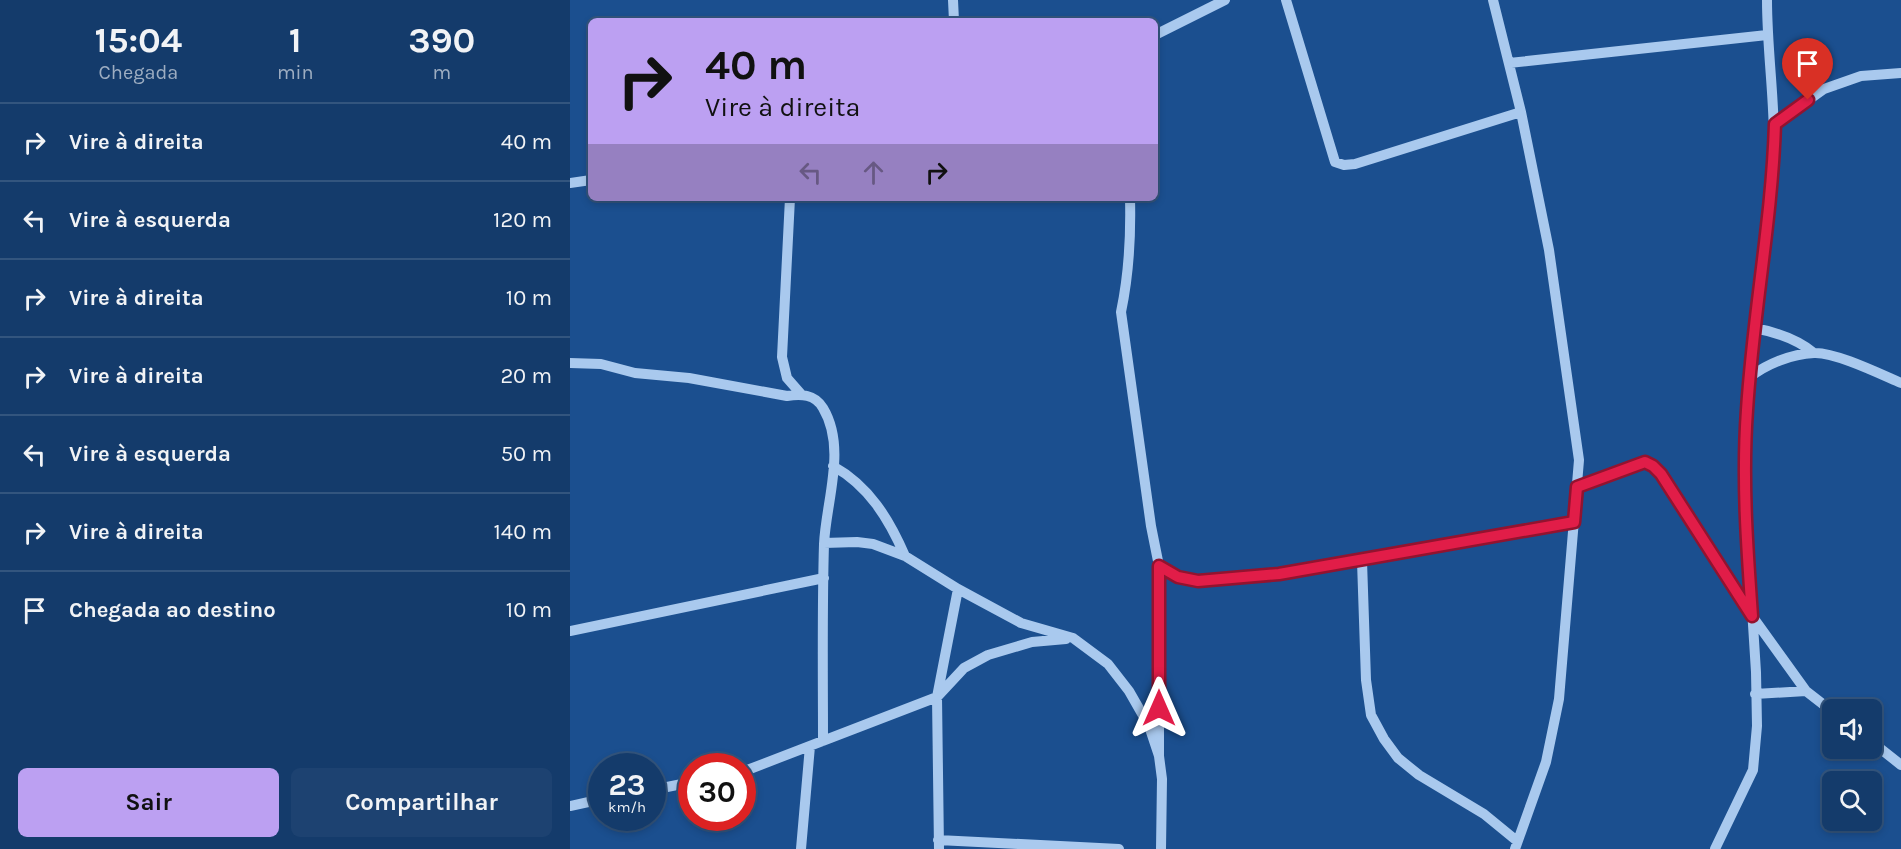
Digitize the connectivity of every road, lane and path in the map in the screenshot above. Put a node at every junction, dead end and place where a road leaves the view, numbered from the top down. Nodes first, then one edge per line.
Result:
1 (953, 0) edge
2 (1225, 0) edge
3 (1286, 0) edge
4 (1493, 0) edge
5 (1767, 0) edge
6 (954, 18) edge
7 (1158, 34) edge
8 (1767, 35) junction
9 (1509, 63) junction
10 (1901, 73) edge
11 (1521, 112) junction
12 (1775, 124) junction
13 (588, 180) edge
14 (570, 183) edge
15 (790, 201) edge
16 (1130, 201) edge
17 (1755, 328) junction
18 (1814, 353) junction
19 (570, 363) edge
20 (1750, 377) junction
21 (1901, 383) edge
22 (801, 394) junction
23 (833, 466) junction
24 (1577, 487) junction
25 (1574, 522) junction
26 (824, 543) junction
27 (905, 556) junction
28 (1362, 561) junction
29 (1159, 566) junction
30 (824, 578) junction
31 (958, 589) junction
32 (1752, 616) junction
33 (570, 631) edge
34 (1073, 638) junction
35 (1806, 691) junction
36 (1755, 694) junction
37 (937, 697) junction
38 (1822, 703) edge
39 (823, 741) junction
40 (810, 746) junction
41 (1882, 750) edge
42 (1160, 756) junction
43 (1901, 765) edge
44 (756, 767) edge
45 (588, 802) edge
46 (570, 806) edge
47 (939, 845) edge
48 (1516, 845) edge
49 (801, 849) edge
50 (1119, 849) edge
51 (1161, 849) edge
52 (1715, 849) edge

1 - 6 street
2 - 7 street
3 - 11 street
4 - 9 street
5 - 8 street
8 - 9 street
8 - 12 street
9 - 11 street
10 - 12 street
11 - 24 street
12 - 17 street
13 - 14 street
15 - 22 street
16 - 29 street
17 - 18 street
17 - 20 street
18 - 20 street
18 - 21 street
19 - 22 street
20 - 32 street
22 - 23 street
23 - 26 street
23 - 27 street
24 - 25 street
24 - 32 street
25 - 28 street
25 - 48 street
26 - 27 street
26 - 30 street
27 - 31 street
28 - 29 street
28 - 48 street
29 - 42 street
30 - 33 street
30 - 39 street
31 - 34 street
31 - 37 street
32 - 35 street
32 - 36 street
34 - 37 street
34 - 42 street
35 - 36 street
35 - 38 street
36 - 52 street
37 - 39 street
37 - 47 street
39 - 40 street
40 - 44 street
40 - 49 street
41 - 43 street
42 - 51 street
45 - 46 street
47 - 50 street

